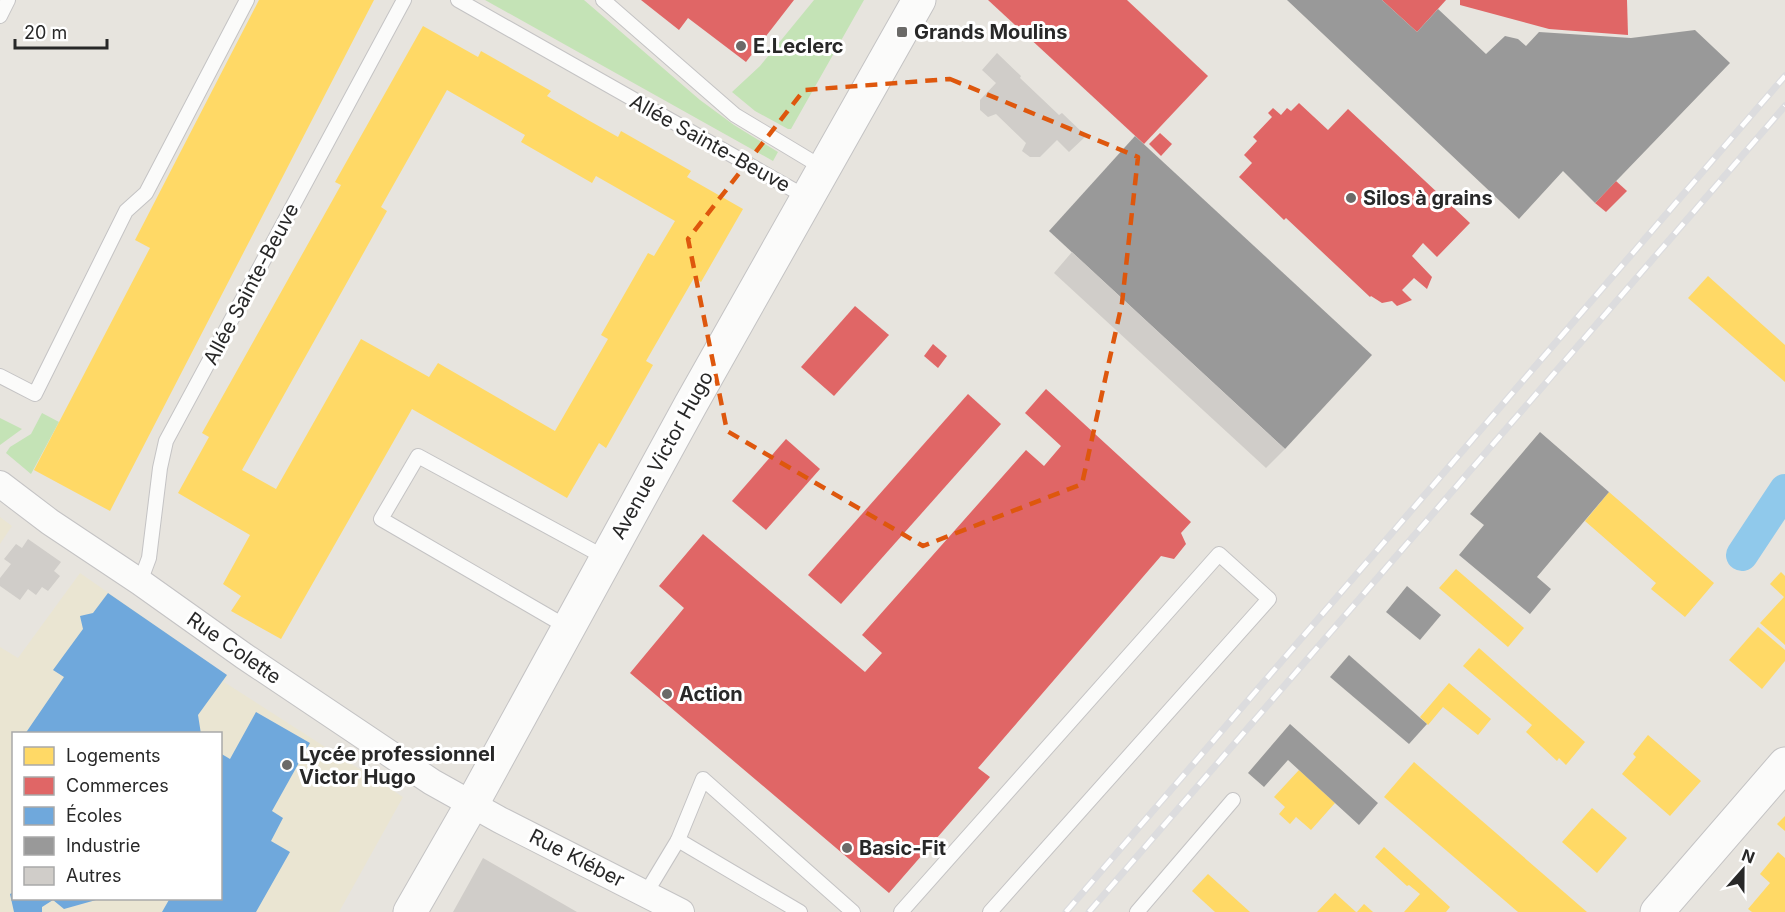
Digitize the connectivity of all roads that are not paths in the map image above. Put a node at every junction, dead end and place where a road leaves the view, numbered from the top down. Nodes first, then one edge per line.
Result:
1 (8, 0) edge
2 (247, 0) edge
3 (404, 0) edge
4 (458, 0) edge
5 (603, 0) edge
6 (919, 0) edge
7 (0, 16) edge
8 (823, 168) junction
9 (806, 197) junction
10 (0, 376) edge
11 (0, 484) edge
12 (606, 558) junction
13 (140, 582) junction
14 (567, 627) junction
15 (1785, 764) edge
16 (1233, 800) dead end
17 (472, 804) junction
18 (678, 840) junction
19 (640, 903) edge
20 (410, 912) edge
21 (681, 912) edge
22 (800, 912) edge
23 (853, 912) edge
24 (901, 912) edge
25 (990, 912) edge
26 (1137, 912) edge
27 (1657, 912) edge

1 - 7 lane
2 - 10 lane
3 - 13 lane, Allée Sainte-Beuve
4 - 9 lane, Allée Sainte-Beuve
5 - 8 lane
6 - 8 main road, Avenue Victor Hugo
8 - 9 main road, Avenue Victor Hugo
9 - 12 main road, Avenue Victor Hugo
11 - 13 street, Rue Colette
12 - 14 main road, Avenue Victor Hugo
12 - 14 lane
13 - 17 street, Rue Colette
14 - 17 main road, Avenue Victor Hugo
15 - 27 main road
16 - 26 lane
17 - 19 street, Rue Kléber
17 - 20 main road, Avenue Victor Hugo
18 - 19 lane
18 - 22 lane
18 - 23 lane
19 - 21 street, Rue Kléber
24 - 25 lane

